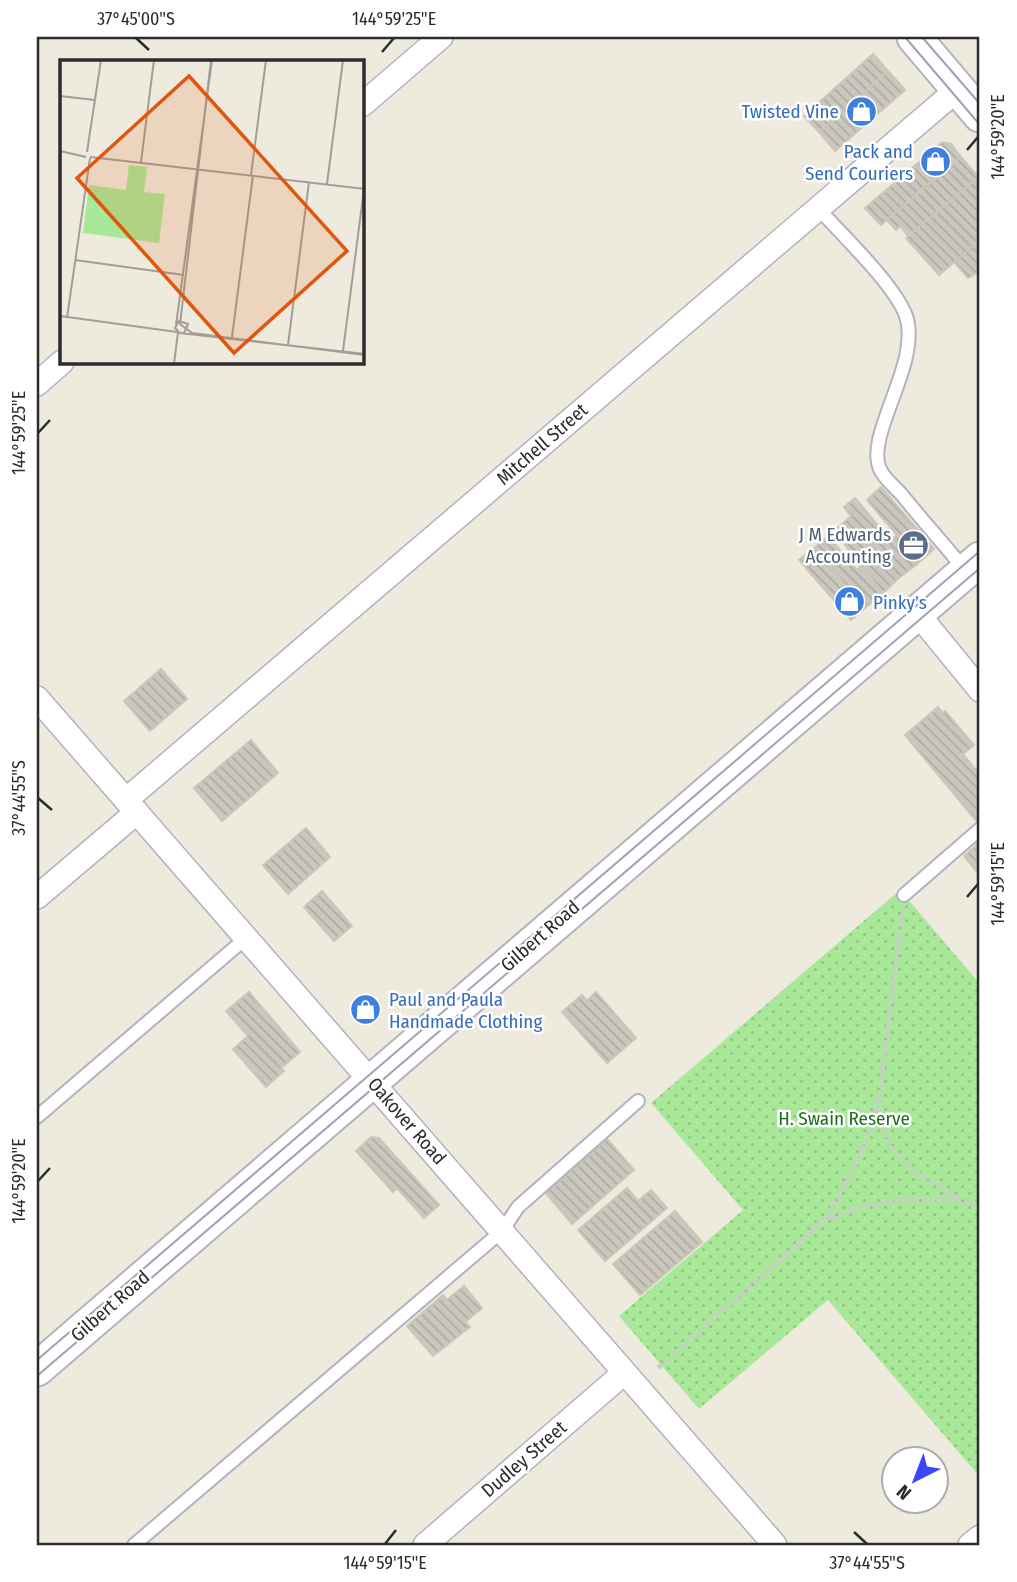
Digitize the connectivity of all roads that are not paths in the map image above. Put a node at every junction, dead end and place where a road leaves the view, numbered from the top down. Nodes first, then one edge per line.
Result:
1 (441, 37) edge
2 (914, 37) edge
3 (958, 89) junction
4 (364, 102) edge
5 (980, 115) edge
6 (818, 208) junction
7 (60, 364) edge
8 (37, 384) edge
9 (973, 565) edge
10 (916, 613) junction
11 (980, 690) edge
12 (37, 698) edge
13 (131, 806) junction
14 (980, 829) edge
15 (904, 895) road end
16 (37, 897) edge
17 (246, 938) junction
18 (372, 1081) junction
19 (638, 1101) dead end
20 (37, 1116) edge
21 (502, 1231) junction
22 (37, 1368) edge
23 (624, 1373) junction
24 (980, 1537) edge
25 (134, 1545) edge
26 (425, 1545) edge
27 (775, 1545) edge
28 (970, 1545) edge

1 - 4 street
2 - 3 street
3 - 5 street
3 - 6 street, Mitchell Street
6 - 9 lane
6 - 13 street, Mitchell Street
7 - 8 street
9 - 10 street, Gilbert Road
10 - 11 street
10 - 18 street, Gilbert Road
12 - 13 street, Oakover Road
13 - 16 street, Mitchell Street
13 - 17 street, Oakover Road
14 - 15 lane
17 - 18 street, Oakover Road
17 - 20 lane
18 - 21 street, Oakover Road
18 - 22 street, Gilbert Road
19 - 21 lane
21 - 23 street, Oakover Road
21 - 25 lane
23 - 26 street, Dudley Street
23 - 27 street, Oakover Road
24 - 28 street

